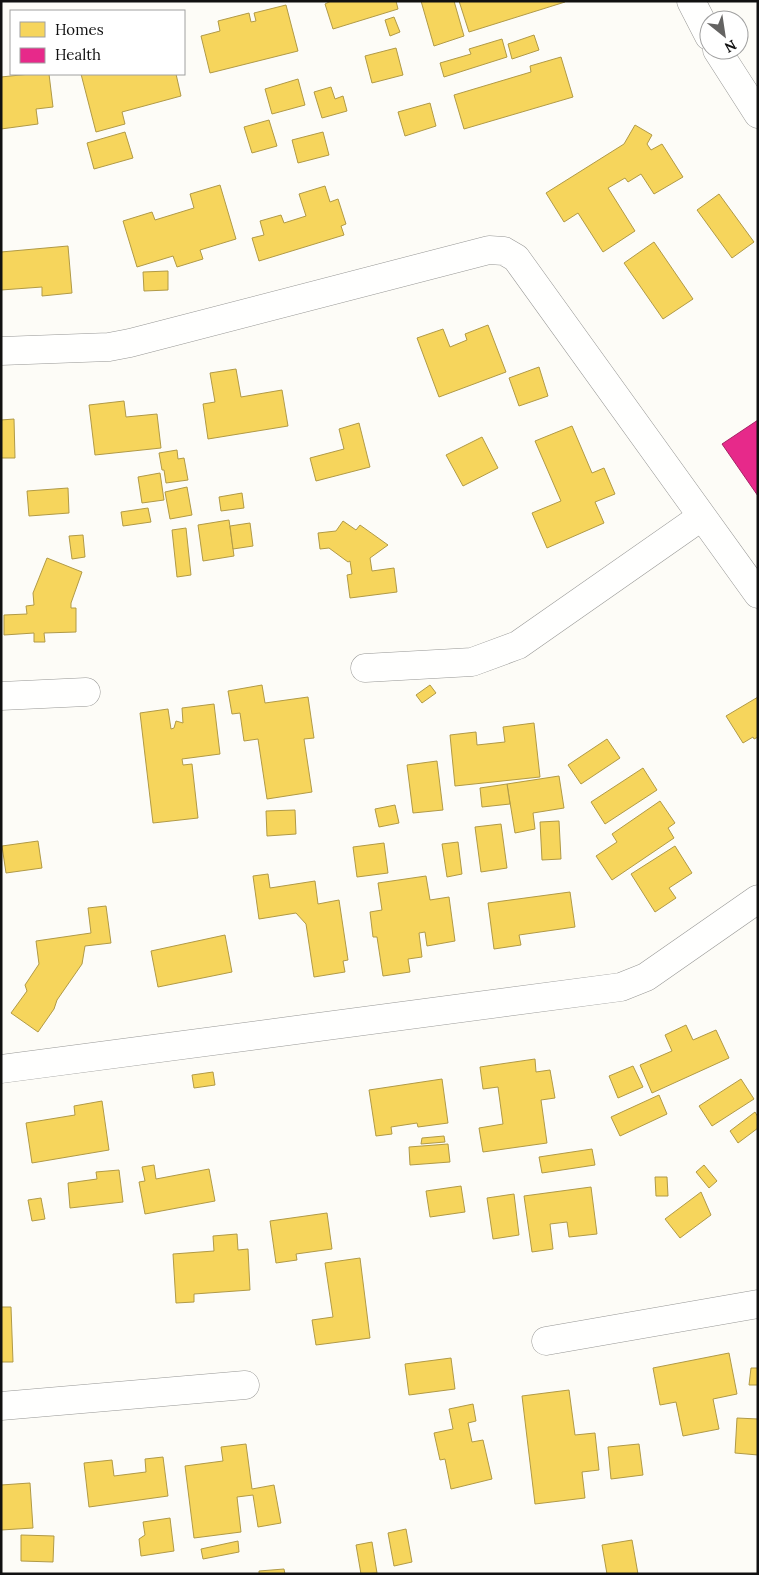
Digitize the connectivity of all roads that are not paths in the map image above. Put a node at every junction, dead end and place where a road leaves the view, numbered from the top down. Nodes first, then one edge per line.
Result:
1 (691, 1) edge
2 (699, 17) edge
3 (724, 60) edge
4 (758, 114) edge
5 (1, 351) edge
6 (702, 518) junction
7 (758, 594) edge
8 (365, 668) dead end
9 (86, 692) dead end
10 (1, 696) edge
11 (758, 899) edge
12 (1, 1069) edge
13 (758, 1304) edge
14 (546, 1341) dead end
15 (245, 1385) dead end
16 (1, 1406) edge

1 - 2 street
3 - 4 street
5 - 6 street
6 - 7 street
6 - 8 street
9 - 10 street
11 - 12 street
13 - 14 street
15 - 16 street

